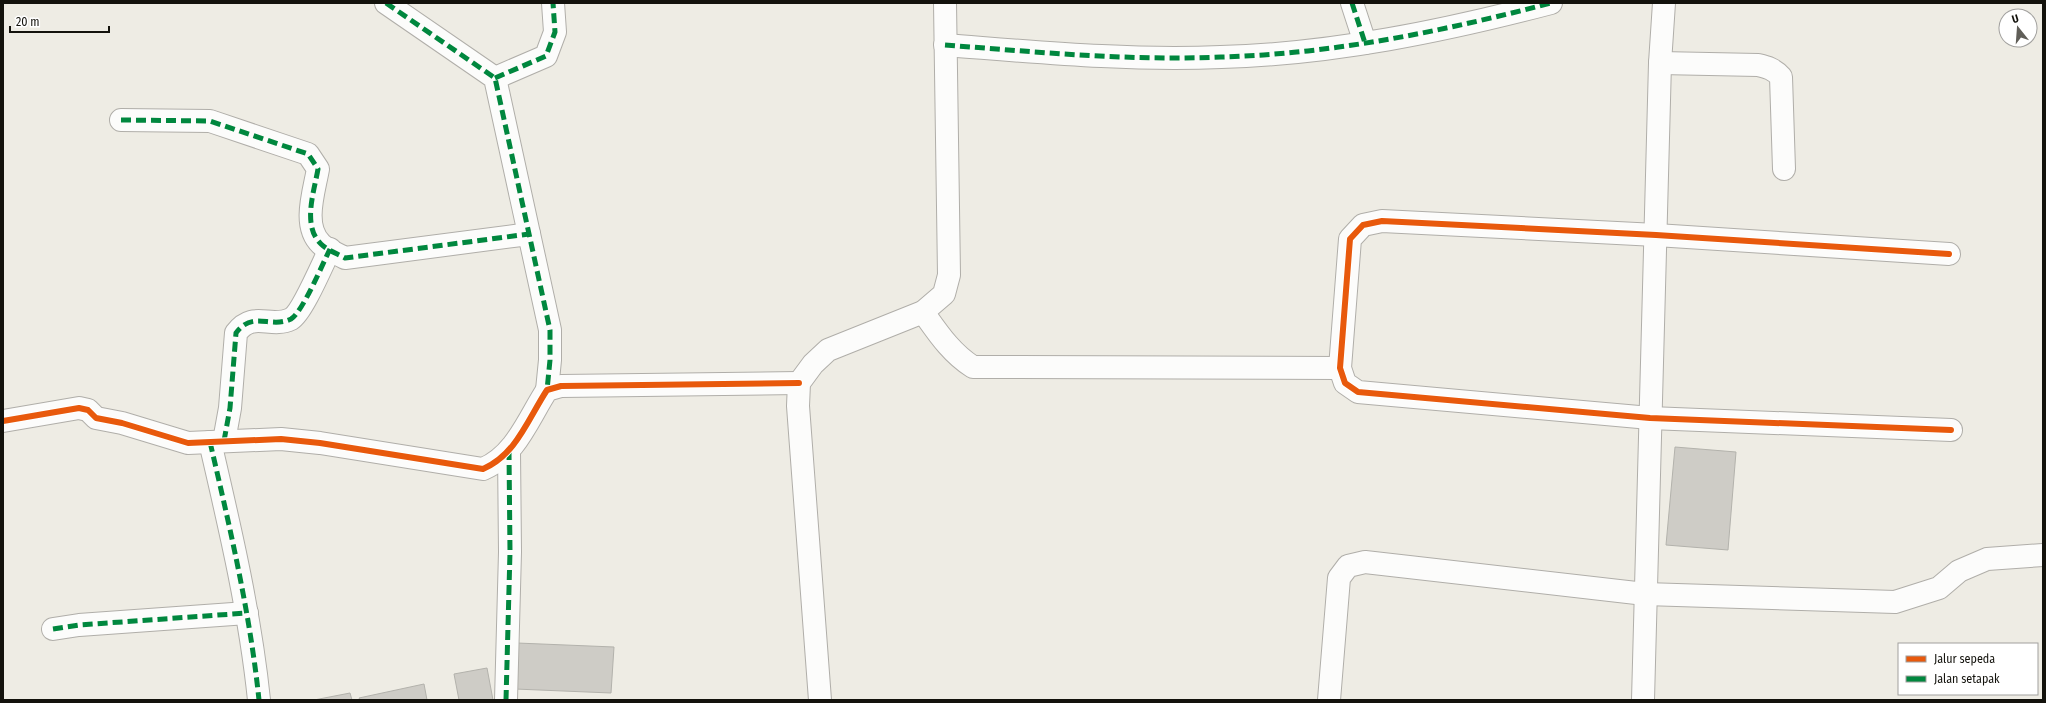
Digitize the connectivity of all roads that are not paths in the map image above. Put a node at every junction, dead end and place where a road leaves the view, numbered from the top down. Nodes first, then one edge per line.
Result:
1 (386, 3) edge
2 (553, 3) edge
3 (945, 3) edge
4 (1352, 3) edge
5 (1551, 3) edge
6 (1664, 3) edge
7 (1365, 43) junction
8 (945, 45) junction
9 (1660, 63) junction
10 (495, 78) junction
11 (121, 120) dead end
12 (1784, 169) dead end
13 (529, 234) junction
14 (1656, 235) junction
15 (330, 249) junction
16 (1949, 254) dead end
17 (923, 312) junction
18 (1340, 368) junction
19 (799, 383) junction
20 (547, 390) junction
21 (1650, 418) junction
22 (3, 421) edge
23 (1951, 430) dead end
24 (217, 442) junction
25 (509, 452) junction
26 (2043, 555) edge
27 (1645, 594) junction
28 (247, 613) junction
29 (53, 629) dead end
30 (259, 700) edge
31 (506, 700) edge
32 (820, 700) edge
33 (1329, 700) edge
34 (1643, 700) edge

1 - 10 street
2 - 10 street
3 - 8 street
4 - 7 street
5 - 7 street
6 - 9 street
7 - 8 street
8 - 17 street
9 - 12 street
9 - 14 street
10 - 13 street
11 - 15 street
13 - 15 street
13 - 20 street
14 - 16 street
14 - 18 street
14 - 21 street
15 - 24 street
17 - 18 street
17 - 19 street
18 - 21 street
19 - 20 street
19 - 32 street
20 - 25 street
21 - 23 street
21 - 27 street
22 - 24 street
24 - 25 street
24 - 28 street
25 - 31 street
26 - 27 street
27 - 33 street
27 - 34 street
28 - 29 street
28 - 30 street

